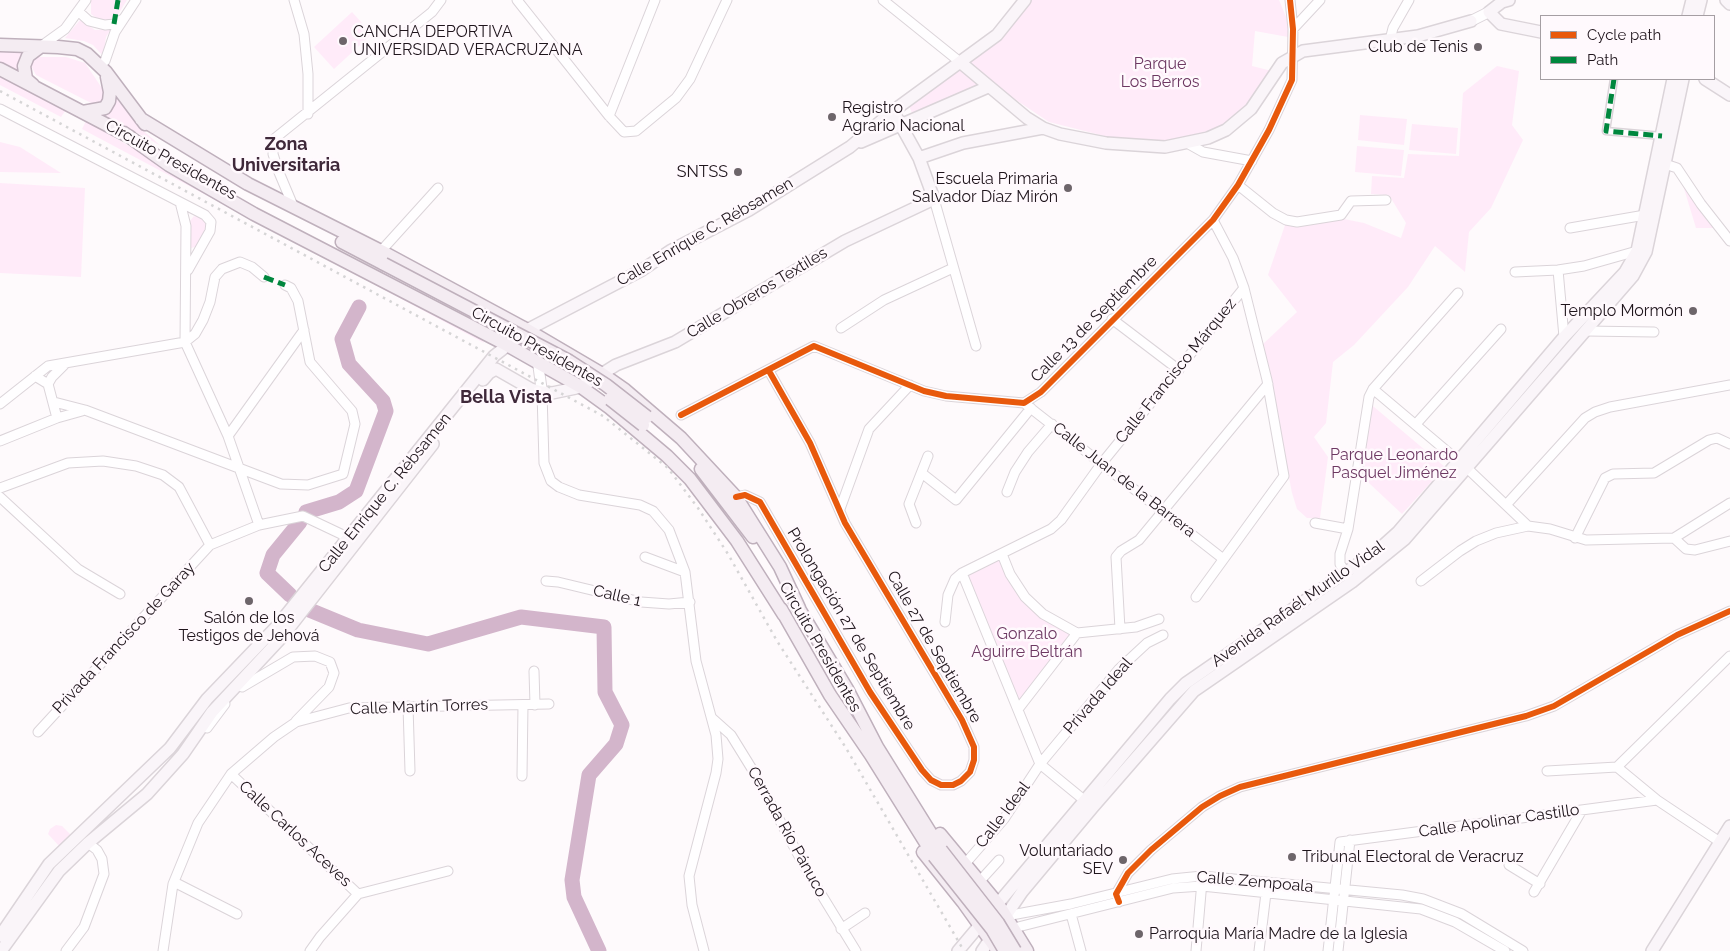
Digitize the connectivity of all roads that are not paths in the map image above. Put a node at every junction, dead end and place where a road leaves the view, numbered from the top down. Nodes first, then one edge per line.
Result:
1 (86, 0) edge
2 (136, 0) edge
3 (294, 0) edge
4 (441, 0) edge
5 (517, 0) edge
6 (655, 0) edge
7 (727, 0) edge
8 (883, 0) edge
9 (1024, 0) edge
10 (1290, 0) edge
11 (1320, 0) edge
12 (1409, 0) edge
13 (1489, 0) edge
14 (1509, 0) edge
15 (1692, 0) edge
16 (1701, 0) edge
17 (1726, 0) edge
18 (1730, 4) edge
19 (79, 12) junction
20 (1489, 12) junction
21 (1688, 15) edge
22 (1697, 15) edge
23 (124, 19) junction
24 (1471, 21) joint
25 (1293, 29) junction
26 (1540, 32) edge
27 (1390, 40) junction
28 (0, 45) edge
29 (40, 47) junction
30 (1293, 55) junction
31 (960, 62) junction
32 (102, 68) junction
33 (0, 70) edge
34 (1614, 80) edge
35 (1673, 80) edge
36 (1683, 80) edge
37 (1707, 80) edge
38 (988, 87) junction
39 (36, 89) junction
40 (1730, 95) edge
41 (0, 109) edge
42 (893, 111) junction
43 (83, 112) junction
44 (308, 114) junction
45 (609, 116) junction
46 (141, 119) junction
47 (902, 126) junction
48 (1043, 128) junction
49 (124, 133) junction
50 (1662, 136) junction
51 (1187, 143) junction
52 (850, 147) junction
53 (919, 158) junction
54 (1252, 161) junction
55 (1661, 162) junction
56 (1238, 185) junction
57 (438, 188) dead end
58 (934, 199) junction
59 (1386, 200) dead end
60 (180, 202) junction
61 (294, 208) junction
62 (1645, 215) junction
63 (1213, 220) junction
64 (1570, 228) dead end
65 (1730, 241) edge
66 (381, 251) junction
67 (1636, 251) junction
68 (954, 268) junction
69 (417, 270) junction
70 (1558, 270) junction
71 (187, 272) junction
72 (1515, 272) dead end
73 (264, 277) dead end
74 (285, 285) dead end
75 (446, 286) junction
76 (1244, 288) junction
77 (405, 291) junction
78 (1458, 293) dead end
79 (434, 307) junction
80 (1112, 319) junction
81 (841, 328) dead end
82 (304, 330) junction
83 (527, 330) junction
84 (1502, 330) dead end
85 (1586, 331) junction
86 (1654, 332) dead end
87 (1564, 337) junction
88 (185, 342) junction
89 (507, 345) junction
90 (976, 346) dead end
91 (526, 356) junction
92 (66, 362) junction
93 (538, 363) junction
94 (1178, 370) junction
95 (769, 371) junction
96 (602, 374) junction
97 (35, 376) junction
98 (48, 384) junction
99 (1268, 384) junction
100 (910, 385) junction
101 (1730, 385) edge
102 (581, 387) junction
103 (1373, 389) junction
104 (625, 390) junction
105 (542, 392) junction
106 (54, 402) junction
107 (0, 404) edge
108 (1028, 405) junction
109 (610, 408) junction
110 (85, 410) junction
111 (681, 416) dead end
112 (57, 418) junction
113 (645, 421) junction
114 (1052, 424) junction
115 (1416, 424) junction
116 (228, 436) junction
117 (0, 441) edge
118 (1730, 444) edge
119 (928, 456) dead end
120 (1102, 463) junction
121 (1464, 465) junction
122 (239, 469) junction
123 (923, 474) junction
124 (0, 488) edge
125 (1007, 492) dead end
126 (0, 497) edge
127 (736, 497) junction
128 (1730, 503) edge
129 (1506, 505) junction
130 (840, 509) junction
131 (1161, 510) junction
132 (916, 523) dead end
133 (1315, 523) dead end
134 (259, 525) junction
135 (1528, 526) junction
136 (1348, 529) junction
137 (1574, 538) junction
138 (1674, 538) junction
139 (1730, 541) edge
140 (351, 542) junction
141 (210, 545) junction
142 (1002, 554) junction
143 (645, 557) dead end
144 (1222, 558) junction
145 (685, 572) junction
146 (962, 573) junction
147 (1349, 578) junction
148 (1421, 581) dead end
149 (546, 582) dead end
150 (120, 594) dead end
151 (1196, 596) dead end
152 (690, 602) junction
153 (799, 608) junction
154 (1730, 611) edge
155 (784, 616) junction
156 (1159, 619) dead end
157 (945, 622) dead end
158 (1120, 629) junction
159 (1077, 633) junction
160 (1163, 635) dead end
161 (1730, 656) edge
162 (534, 671) dead end
163 (240, 686) junction
164 (847, 688) junction
165 (830, 695) junction
166 (549, 704) dead end
167 (523, 705) junction
168 (535, 705) junction
169 (408, 706) junction
170 (1019, 708) junction
171 (711, 718) junction
172 (296, 722) junction
173 (38, 732) dead end
174 (1040, 764) junction
175 (1617, 767) junction
176 (1547, 771) dead end
177 (410, 772) dead end
178 (231, 774) junction
179 (522, 776) dead end
180 (941, 785) joint
181 (1084, 800) junction
182 (1657, 800) junction
183 (1582, 810) junction
184 (1730, 826) edge
185 (1350, 840) junction
186 (1720, 842) junction
187 (88, 843) junction
188 (938, 853) junction
189 (999, 860) dead end
190 (964, 865) junction
191 (1038, 865) junction
192 (1508, 865) dead end
193 (448, 871) dead end
194 (1202, 876) junction
195 (174, 882) junction
196 (981, 884) junction
197 (1540, 884) junction
198 (1202, 886) junction
199 (1340, 890) junction
200 (1534, 892) dead end
201 (1266, 893) junction
202 (358, 894) junction
203 (1118, 898) junction
204 (1334, 900) junction
205 (1344, 901) junction
206 (963, 902) junction
207 (998, 904) junction
208 (865, 913) dead end
209 (237, 914) dead end
210 (1072, 914) junction
211 (1006, 916) junction
212 (980, 926) junction
213 (1014, 928) junction
214 (841, 929) junction
215 (0, 936) edge
216 (990, 939) junction
217 (1, 951) edge
218 (66, 951) edge
219 (163, 951) edge
220 (310, 951) edge
221 (704, 951) edge
222 (856, 951) edge
223 (958, 951) edge
224 (982, 951) edge
225 (998, 951) edge
226 (1005, 951) edge
227 (1015, 951) edge
228 (1026, 951) edge
229 (1081, 951) edge
230 (1196, 951) edge
231 (1259, 951) edge
232 (1328, 951) edge
233 (1338, 951) edge
234 (1505, 951) edge
235 (1522, 951) edge
236 (1652, 951) edge

1 - 19 street
2 - 23 street
3 - 44 street
4 - 44 street
5 - 45 street
6 - 45 street
7 - 45 street
8 - 31 street
9 - 31 main road, Calle Enrique C. Rébsamen
10 - 25 street, Calle 13 de Septiembre
11 - 25 street
12 - 27 street
13 - 20 main road
14 - 20 main road
15 - 21 main road
16 - 22 main road
17 - 18 main road
19 - 23 street
19 - 29 street
20 - 24 street
20 - 26 main road
23 - 32 street
24 - 27 main road
25 - 30 street, Calle 13 de Septiembre
27 - 30 main road
28 - 29 main road, Circuito Presidentes
29 - 32 main road, Circuito Presidentes
29 - 39 main road
30 - 51 main road
30 - 54 street, Calle 13 de Septiembre
31 - 38 main road
31 - 42 main road, Calle Enrique C. Rébsamen
32 - 43 main road
32 - 46 main road, Circuito Presidentes
33 - 39 main road, Circuito Presidentes
34 - 50 street
35 - 50 main road, Avenida Rafaél Murillo Vidal
36 - 55 main road, Avenida Rafaél Murillo Vidal
37 - 40 main road
38 - 47 main road, Calle Enrique C. Rébsamen
38 - 48 main road
39 - 43 main road, Circuito Presidentes
41 - 60 street
42 - 47 main road
42 - 52 main road, Calle Enrique C. Rébsamen
43 - 49 main road, Circuito Presidentes
44 - 61 street
46 - 61 main road
46 - 113 main road, Circuito Presidentes, bridge
47 - 52 main road, Calle Enrique C. Rébsamen
47 - 53 main road
48 - 51 main road
48 - 53 main road
49 - 77 main road
49 - 113 main road, Circuito Presidentes, bridge
50 - 55 main road, Avenida Rafaél Murillo Vidal
51 - 54 street
52 - 83 main road, Calle Enrique C. Rébsamen
53 - 58 main road
54 - 56 street, Calle 13 de Septiembre
55 - 62 main road, Avenida Rafaél Murillo Vidal
55 - 65 street
55 - 85 main road, Avenida Rafaél Murillo Vidal
56 - 59 street
56 - 63 street, Calle 13 de Septiembre
57 - 66 street
58 - 68 street
58 - 96 main road, Calle Obreros Textiles
60 - 71 street
60 - 71 street
61 - 66 main road
62 - 64 street
62 - 67 main road, Avenida Rafaél Murillo Vidal
63 - 76 street
63 - 80 street, Calle 13 de Septiembre
66 - 69 main road
67 - 70 street
67 - 87 main road, Avenida Rafaél Murillo Vidal
68 - 81 street
68 - 90 street
69 - 75 main road
69 - 77 main road
70 - 72 street
70 - 87 street
71 - 88 street
73 - 88 street
74 - 82 street
75 - 79 main road
75 - 83 main road
76 - 94 street, Calle Francisco Márquez
76 - 99 street
77 - 79 main road
78 - 103 street
79 - 89 main road
80 - 94 street
80 - 108 street, Calle 13 de Septiembre
82 - 116 street
82 - 122 street
83 - 89 main road, Calle Enrique C. Rébsamen
83 - 91 main road
83 - 96 main road
84 - 115 street
85 - 86 street
85 - 121 main road, Avenida Rafaél Murillo Vidal
87 - 121 main road, Avenida Rafaél Murillo Vidal
88 - 92 street
88 - 116 street
89 - 91 main road
89 - 140 main road, Calle Enrique C. Rébsamen
91 - 93 main road
92 - 97 street
92 - 98 street
93 - 102 main road
93 - 105 street
94 - 120 street, Calle Francisco Márquez
95 - 100 street, Calle 13 de Septiembre
95 - 111 street
95 - 130 street, Calle 27 de Septiembre
96 - 102 main road, Calle Obreros Textiles
96 - 104 main road
97 - 98 street
97 - 107 street
98 - 106 street
99 - 131 street
99 - 144 street
100 - 108 street, Calle 13 de Septiembre
100 - 130 street
101 - 129 street
102 - 105 main road, Calle Enrique C. Rébsamen
102 - 109 main road
103 - 115 street
103 - 136 street
104 - 109 main road
104 - 127 main road
105 - 140 main road, Calle Enrique C. Rébsamen
105 - 145 street
106 - 110 street
106 - 112 street
108 - 114 street, Calle Juan de la Barrera
108 - 123 street, Calle 13 de Septiembre
109 - 155 main road
110 - 112 street
110 - 122 street
112 - 117 street
113 - 153 main road, Circuito Presidentes
113 - 155 main road, Circuito Presidentes
114 - 120 street, Calle Juan de la Barrera
114 - 125 street
115 - 121 street
116 - 122 street
118 - 137 street
119 - 123 street
120 - 131 street, Calle Juan de la Barrera
120 - 142 street, Calle Francisco Márquez
121 - 129 street
121 - 147 main road, Avenida Rafaél Murillo Vidal
122 - 134 street
123 - 132 street
124 - 141 street
126 - 150 street
127 - 153 main road
127 - 180 street, Prolongación 27 de Septiembre
128 - 138 street
129 - 135 street
130 - 180 street, Calle 27 de Septiembre
131 - 144 street, Calle Juan de la Barrera
131 - 158 street
133 - 136 street
134 - 140 street
134 - 141 street
135 - 137 street
135 - 148 street
136 - 147 street
137 - 138 street
138 - 139 street
140 - 163 main road, Calle Enrique C. Rébsamen
140 - 215 main road, Calle Enrique C. Rébsamen
141 - 173 street, Privada Francisco de Garay
142 - 146 street, Calle Francisco Márquez
142 - 159 street
143 - 145 street
144 - 151 street
145 - 152 street
146 - 157 street
146 - 170 street
147 - 181 main road, Avenida Rafaél Murillo Vidal
147 - 191 main road, Avenida Rafaél Murillo Vidal
149 - 152 street, Calle 1
152 - 171 street
153 - 164 main road, Circuito Presidentes
154 - 203 street
155 - 165 main road, Circuito Presidentes
156 - 158 street
158 - 159 street
159 - 170 street
160 - 174 street, Privada Ideal
161 - 175 street
162 - 168 street
163 - 172 street
163 - 187 main road, Calle Enrique C. Rébsamen
164 - 188 main road, Circuito Presidentes
164 - 190 main road
165 - 188 main road, Circuito Presidentes
165 - 206 main road
166 - 168 street, Calle Martín Torres
167 - 168 street, Calle Martín Torres
167 - 169 street, Calle Martín Torres
167 - 179 street
169 - 172 street, Calle Martín Torres
169 - 177 street
170 - 174 street
171 - 214 street, Cerrada Río Pánuco
171 - 221 street
172 - 178 street, Calle Martín Torres
174 - 181 street
174 - 190 street, Calle Ideal
175 - 176 street
175 - 182 street
178 - 195 street, Calle Martín Torres
178 - 202 street, Calle Carlos Aceves
181 - 191 main road, Avenida Rafaél Murillo Vidal
182 - 183 street, Calle Apolinar Castillo
182 - 186 street
183 - 185 street, Calle Apolinar Castillo
183 - 197 street
184 - 186 main road
185 - 199 street
185 - 199 street, Calle Apolinar Castillo
186 - 236 main road
187 - 217 main road, Calle Enrique C. Rébsamen
187 - 218 street
188 - 226 main road, Circuito Presidentes, bridge
188 - 227 main road, Circuito Presidentes, bridge
189 - 196 street
190 - 196 main road
191 - 207 main road, Avenida Rafaél Murillo Vidal
191 - 211 main road, Avenida Rafaél Murillo Vidal
192 - 197 street
193 - 202 street
194 - 198 street
194 - 199 street, Calle Zempoala
194 - 203 street, Calle Zempoala
195 - 209 street
195 - 219 street, Calle Martín Torres
196 - 206 main road
196 - 207 main road
197 - 200 street
198 - 201 street, Calle Zempoala
198 - 203 street, Calle Zempoala
198 - 230 street
199 - 204 street
199 - 205 street
199 - 235 street, Calle Zempoala
201 - 204 street, Calle Zempoala
201 - 231 street
202 - 220 street
203 - 210 street, Calle Zempoala
203 - 211 street, Calle Zempoala
204 - 205 street, Calle Zempoala
204 - 232 street
205 - 233 street
205 - 234 street, Calle Zempoala
206 - 212 main road
207 - 211 main road
207 - 212 main road, Avenida Rafaél Murillo Vidal
208 - 214 street
210 - 213 street, Calle Zempoala
210 - 229 street
211 - 212 street, Calle Zempoala
211 - 213 main road
211 - 216 main road, Avenida Rafaél Murillo Vidal
212 - 216 main road
212 - 223 main road, Avenida Rafaél Murillo Vidal
213 - 216 street, Calle Zempoala
213 - 228 main road
214 - 222 street, Cerrada Río Pánuco
216 - 224 main road, Avenida Rafaél Murillo Vidal
216 - 225 main road

